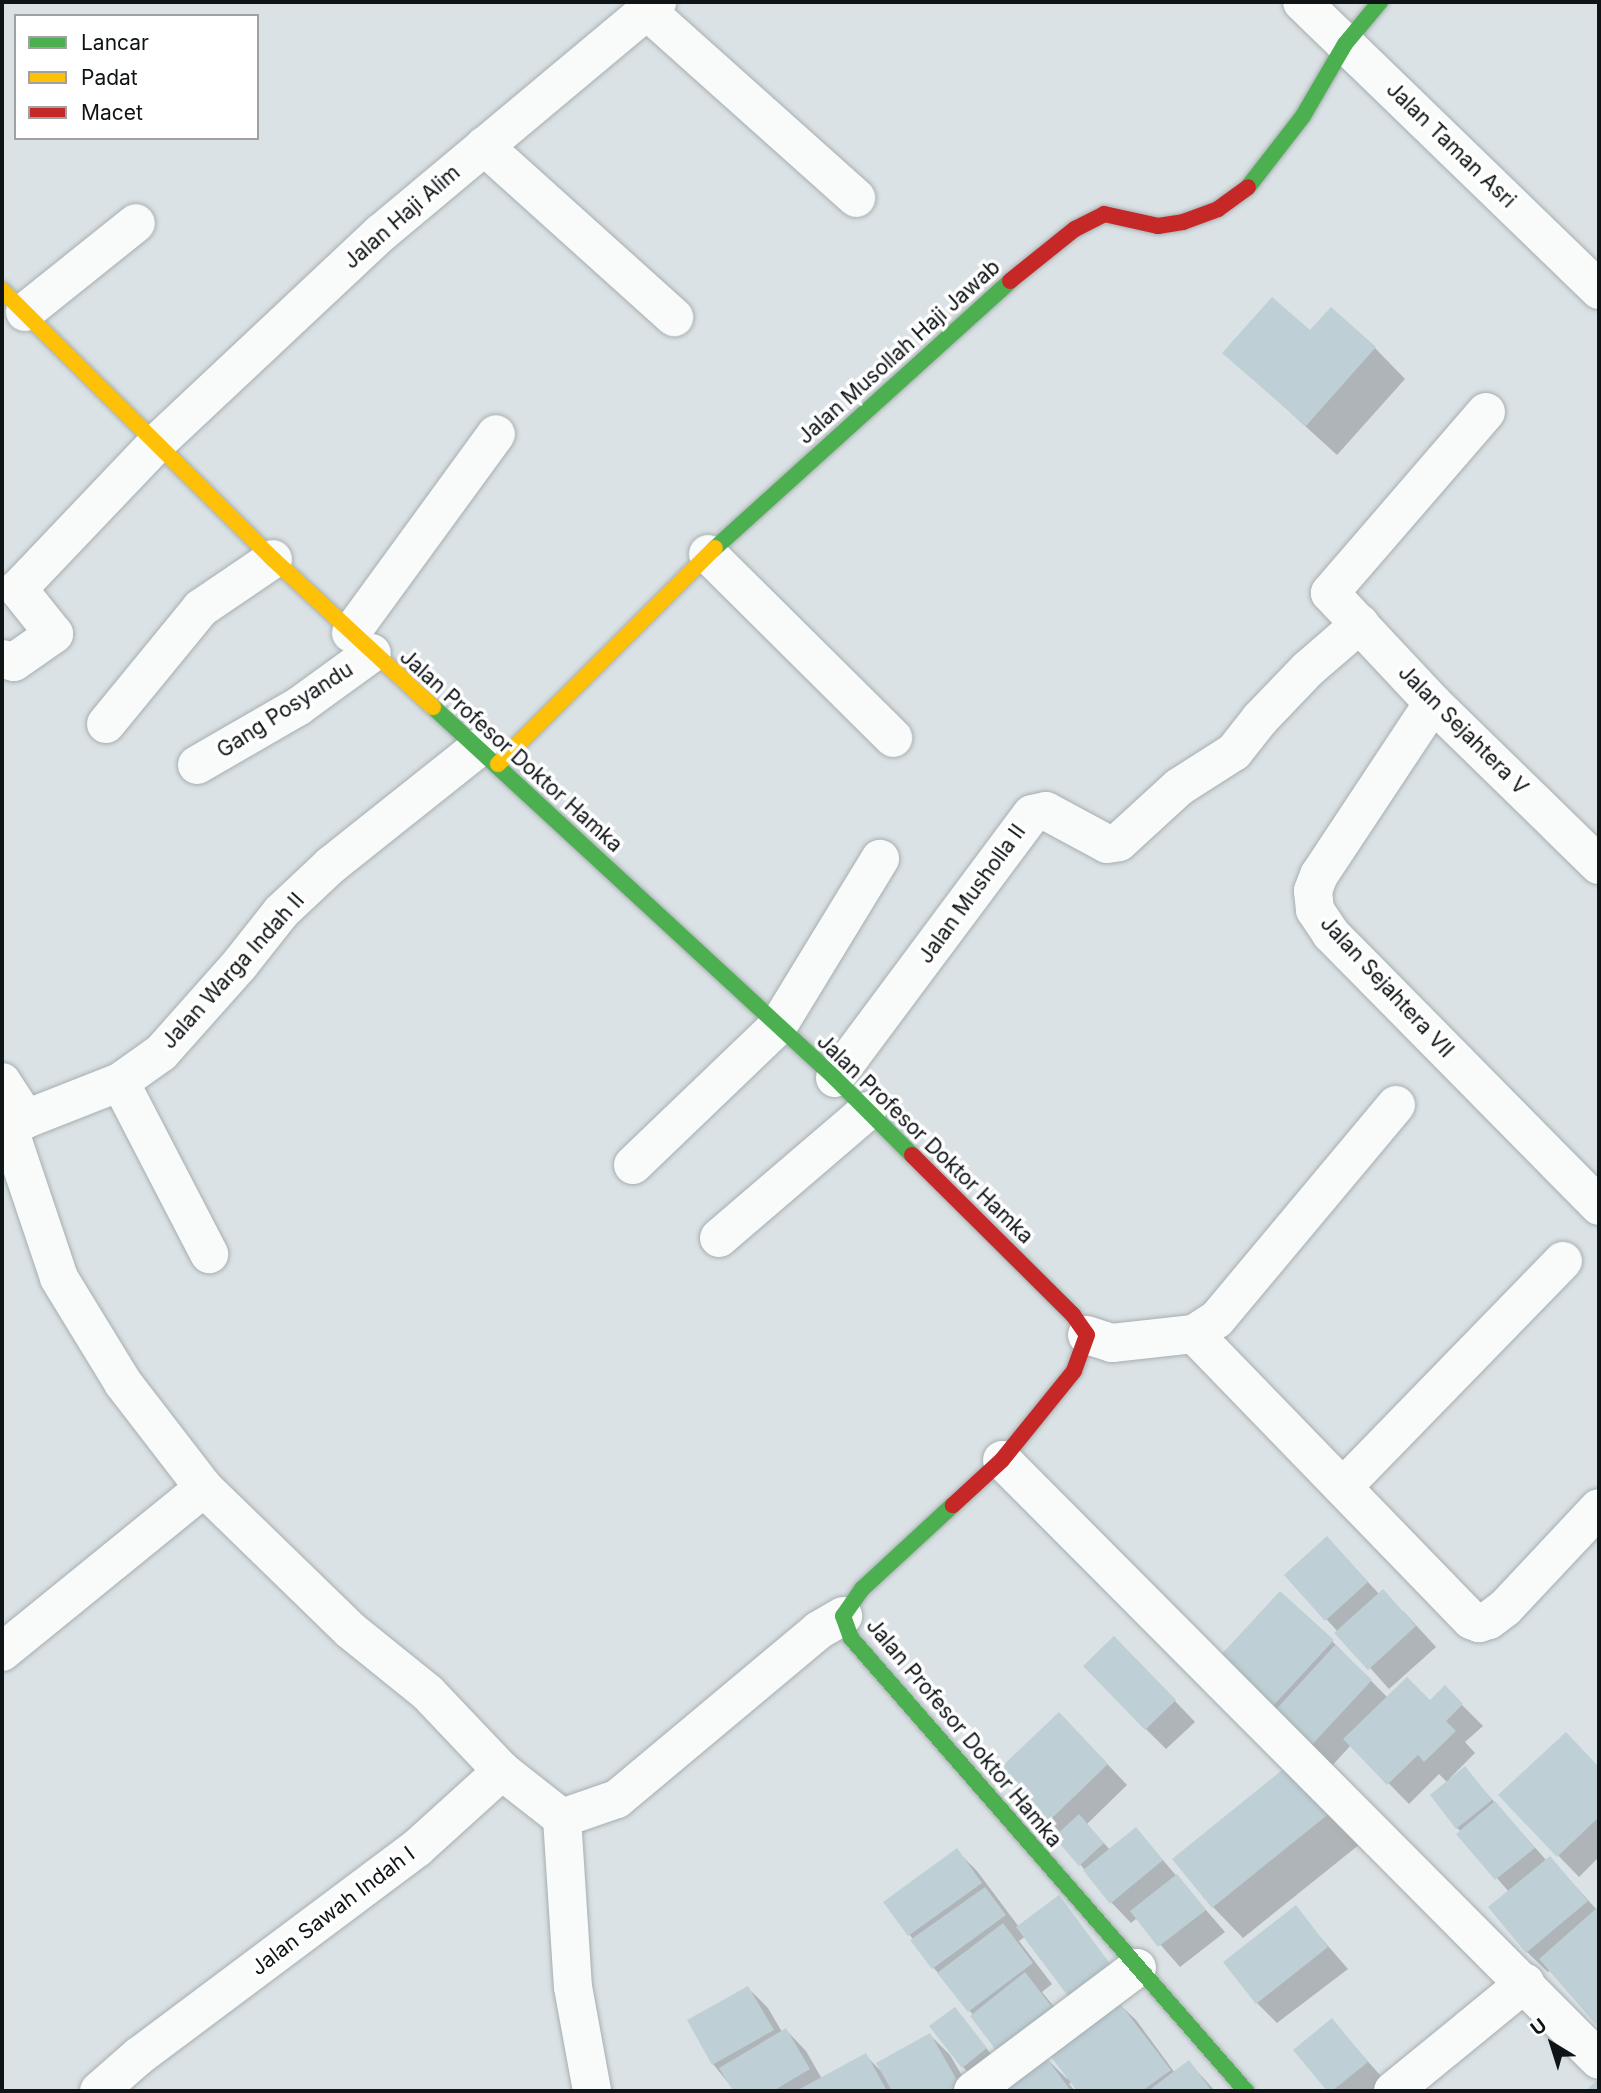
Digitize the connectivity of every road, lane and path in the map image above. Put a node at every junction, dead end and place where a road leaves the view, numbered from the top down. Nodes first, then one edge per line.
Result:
1 (1302, 2) edge
2 (1380, 2) edge
3 (651, 6) edge
4 (1345, 44) junction
5 (484, 146) junction
6 (856, 198) dead end
7 (136, 223) dead end
8 (1599, 290) edge
9 (13, 301) edge
10 (674, 317) dead end
11 (1486, 412) dead end
12 (496, 434) dead end
13 (156, 443) junction
14 (708, 554) junction
15 (273, 559) junction
16 (1360, 624) junction
17 (361, 643) junction
18 (2, 659) edge
19 (1433, 702) junction
20 (106, 724) dead end
21 (893, 738) dead end
22 (488, 756) junction
23 (197, 765) dead end
24 (880, 859) dead end
25 (1599, 865) edge
26 (778, 1026) junction
27 (835, 1078) junction
28 (2, 1082) edge
29 (120, 1083) junction
30 (1396, 1105) dead end
31 (867, 1111) junction
32 (12, 1127) edge
33 (632, 1165) dead end
34 (1599, 1206) edge
35 (719, 1238) dead end
36 (209, 1254) dead end
37 (1563, 1261) dead end
38 (1194, 1334) junction
39 (1087, 1335) junction
40 (1002, 1460) junction
41 (1343, 1486) junction
42 (204, 1488) junction
43 (1599, 1508) edge
44 (843, 1616) junction
45 (2, 1652) edge
46 (502, 1771) junction
47 (562, 1818) junction
48 (1137, 1968) junction
49 (1525, 1983) junction
50 (1599, 2060) edge
51 (99, 2091) edge
52 (592, 2091) edge
53 (973, 2091) edge
54 (1245, 2091) edge
55 (1393, 2091) edge

1 - 4 street, Jalan Taman Asri
2 - 4 street, Jalan Musollah Haji Jawab
3 - 5 street, Jalan Haji Alim
3 - 6 street
4 - 8 street, Jalan Taman Asri
4 - 14 street, Jalan Musollah Haji Jawab
5 - 10 street
5 - 13 street, Jalan Haji Alim
7 - 9 street
9 - 13 street, Jalan Profesor Doktor Hamka
11 - 16 street, Jalan Sejahtera V
12 - 17 street, Gang Posyandu
13 - 15 street, Jalan Profesor Doktor Hamka
13 - 18 street, Jalan Haji Alim
14 - 21 street
14 - 22 street, Jalan Musollah Haji Jawab
15 - 17 street, Jalan Profesor Doktor Hamka
15 - 20 street
16 - 19 street, Jalan Sejahtera V
16 - 27 street, Jalan Musholla II
17 - 22 street, Jalan Profesor Doktor Hamka
17 - 23 street, Gang Posyandu
19 - 25 street, Jalan Sejahtera V
19 - 34 street, Jalan Sejahtera VII
22 - 26 street, Jalan Profesor Doktor Hamka
22 - 29 street, Jalan Warga Indah II
24 - 26 street
26 - 27 street, Jalan Profesor Doktor Hamka
26 - 33 street
27 - 31 street, Jalan Profesor Doktor Hamka
28 - 32 street
29 - 32 street, Jalan Warga Indah II
29 - 36 street
30 - 38 street
31 - 35 street
31 - 39 street, Jalan Profesor Doktor Hamka
32 - 42 street
37 - 41 street
38 - 39 street
38 - 41 street
39 - 40 street, Jalan Profesor Doktor Hamka
40 - 44 street, Jalan Profesor Doktor Hamka
40 - 49 street
41 - 43 street
42 - 45 street
42 - 46 street
44 - 47 street
44 - 48 street, Jalan Profesor Doktor Hamka
46 - 47 street
46 - 51 street, Jalan Sawah Indah I
47 - 52 street
48 - 53 street
48 - 54 street, Jalan Profesor Doktor Hamka
49 - 50 street
49 - 55 street

